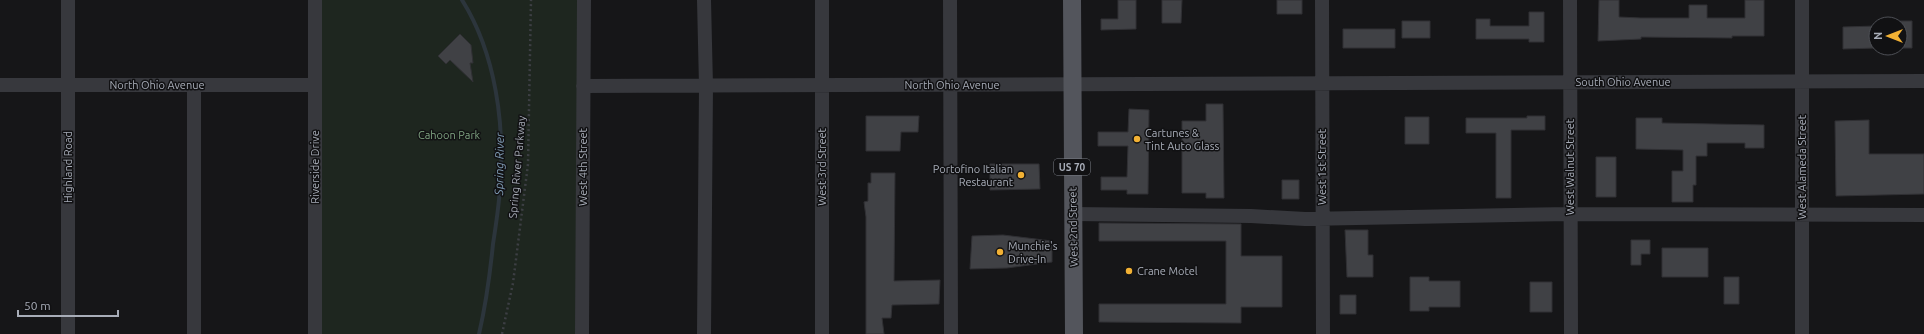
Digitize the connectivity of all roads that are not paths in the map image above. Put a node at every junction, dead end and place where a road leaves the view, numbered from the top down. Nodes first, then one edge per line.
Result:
1 (68, 0) edge
2 (315, 0) edge
3 (584, 0) edge
4 (704, 0) edge
5 (822, 0) edge
6 (950, 0) edge
7 (1072, 0) edge
8 (1322, 0) edge
9 (1570, 0) edge
10 (1802, 0) edge
11 (1802, 81) junction
12 (1924, 81) edge
13 (1322, 83) junction
14 (1570, 83) junction
15 (0, 85) edge
16 (68, 85) junction
17 (194, 85) junction
18 (314, 85) junction
19 (821, 85) junction
20 (951, 85) junction
21 (1072, 85) junction
22 (583, 86) junction
23 (706, 86) junction
24 (1072, 214) junction
25 (1570, 214) junction
26 (1802, 215) junction
27 (1924, 215) edge
28 (1323, 219) junction
29 (68, 334) edge
30 (194, 334) edge
31 (315, 334) edge
32 (582, 334) edge
33 (704, 334) edge
34 (822, 334) edge
35 (951, 334) edge
36 (1074, 334) edge
37 (1323, 334) edge
38 (1571, 334) edge
39 (1802, 334) edge

1 - 16 street, Highland Road
2 - 18 street, Riverside Drive
3 - 22 street, West 4th Street
4 - 23 street
5 - 19 street, West 3rd Street
6 - 20 street
7 - 21 main road, West 2nd Street / US 70
8 - 13 street, West 1st Street
9 - 14 street, West Walnut Street
10 - 11 street, West Alameda Street
11 - 12 street, South Ohio Avenue
11 - 14 street, South Ohio Avenue
11 - 26 street, West Alameda Street
13 - 14 street, South Ohio Avenue
13 - 21 street, North Ohio Avenue
13 - 28 street, West 1st Street
14 - 25 street, West Walnut Street
15 - 16 street, North Ohio Avenue
16 - 17 street, North Ohio Avenue
16 - 29 street, Highland Road
17 - 18 street, North Ohio Avenue
17 - 30 street
18 - 31 street, Riverside Drive
19 - 20 street, North Ohio Avenue
19 - 23 street, North Ohio Avenue
19 - 34 street, West 3rd Street
20 - 21 street, North Ohio Avenue
20 - 35 street
21 - 24 main road, West 2nd Street / US 70
22 - 23 street, North Ohio Avenue
22 - 32 street, West 4th Street
23 - 33 street
24 - 28 street
24 - 36 main road, West 2nd Street / US 70
25 - 26 street
25 - 28 street
25 - 38 street, West Walnut Street
26 - 27 street
26 - 39 street, West Alameda Street
28 - 37 street, West 1st Street

